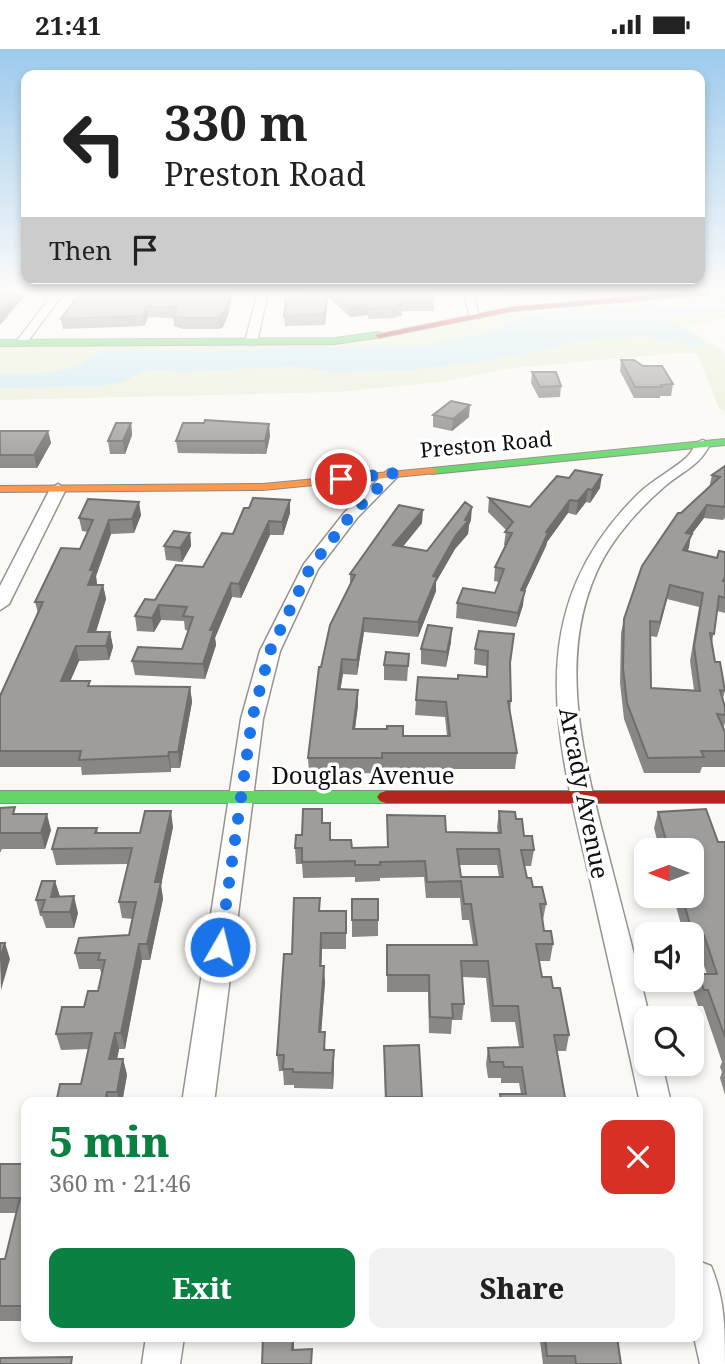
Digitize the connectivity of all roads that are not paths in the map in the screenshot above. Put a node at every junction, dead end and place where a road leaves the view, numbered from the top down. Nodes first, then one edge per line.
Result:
1 (725, 442) edge
2 (703, 444) junction
3 (393, 473) junction
4 (0, 489) edge
5 (58, 489) junction
6 (0, 604) edge
7 (0, 796) edge
8 (241, 797) junction
9 (582, 797) junction
10 (725, 797) edge
11 (634, 1012) edge
12 (649, 1076) edge
13 (199, 1097) edge
14 (655, 1097) edge
15 (703, 1299) edge
16 (164, 1342) edge
17 (161, 1364) edge
18 (719, 1364) edge

1 - 2 street, Preston Road
2 - 3 street, Preston Road
2 - 9 street, Arcady Avenue
3 - 5 street, Preston Road
3 - 8 street
4 - 5 street, Preston Road
5 - 6 street
7 - 8 street, Douglas Avenue
8 - 9 street, Douglas Avenue
8 - 13 street
9 - 10 street, Douglas Avenue
9 - 11 street, Arcady Avenue
12 - 14 street, Arcady Avenue
15 - 18 street
16 - 17 street

